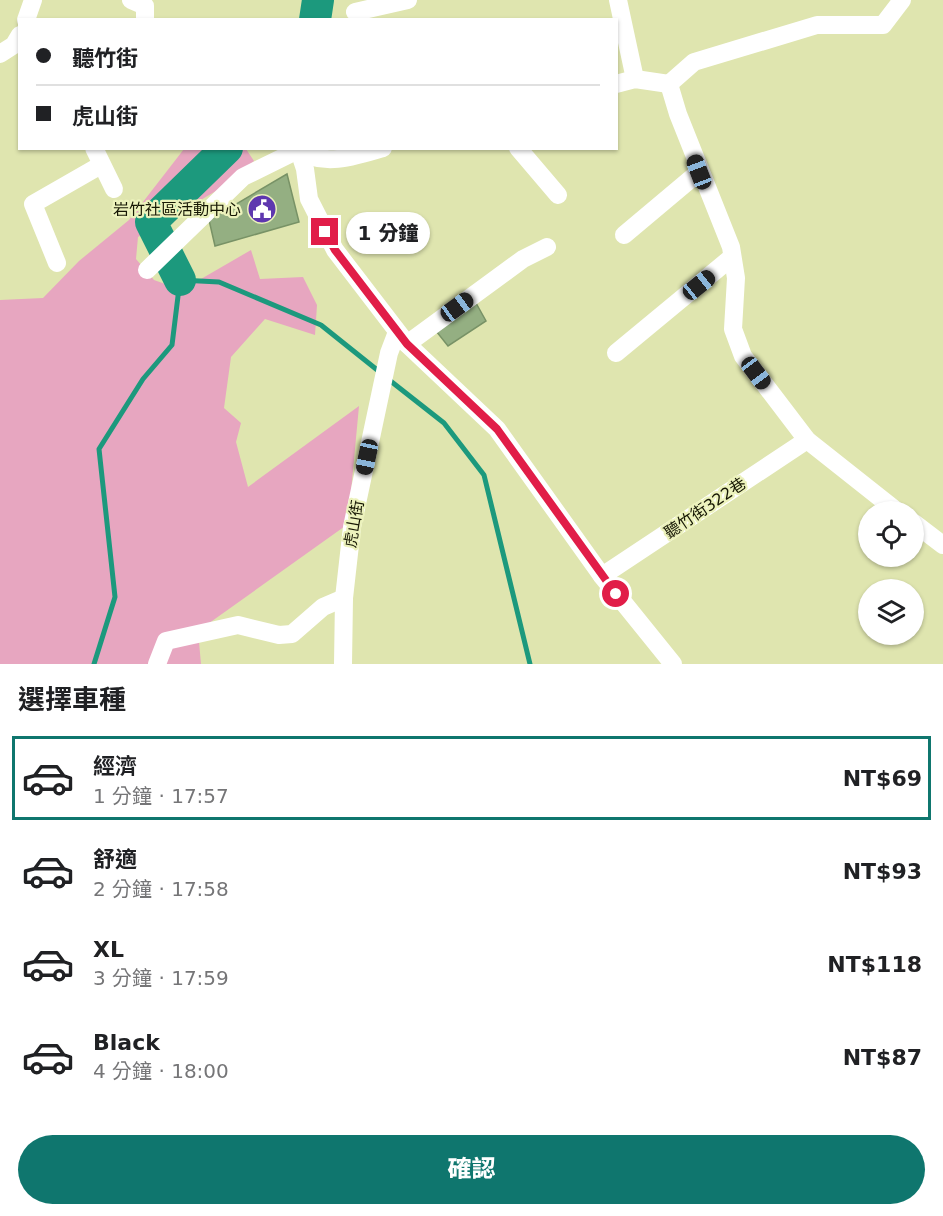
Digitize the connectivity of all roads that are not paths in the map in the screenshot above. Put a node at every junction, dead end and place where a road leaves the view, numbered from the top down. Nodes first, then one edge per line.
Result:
1 (33, 0) edge
2 (131, 0) edge
3 (408, 0) edge
4 (618, 0) edge
5 (902, 0) edge
6 (355, 11) edge
7 (27, 18) edge
8 (145, 18) edge
9 (18, 38) edge
10 (0, 54) edge
11 (635, 79) junction
12 (618, 83) edge
13 (669, 84) junction
14 (294, 150) edge
15 (296, 150) edge
16 (298, 150) edge
17 (376, 150) edge
18 (520, 150) edge
19 (97, 157) edge
20 (699, 172) junction
21 (114, 189) dead end
22 (558, 195) dead end
23 (624, 235) dead end
24 (547, 247) dead end
25 (732, 257) junction
26 (57, 263) dead end
27 (147, 270) dead end
28 (402, 338) junction
29 (616, 353) dead end
30 (807, 440) junction
31 (884, 501) edge
32 (924, 530) edge
33 (943, 544) edge
34 (602, 576) junction
35 (344, 598) junction
36 (158, 664) edge
37 (343, 664) edge
38 (673, 664) edge

1 - 7 street
2 - 8 street
3 - 6 street
4 - 11 street
5 - 13 street
9 - 10 street
11 - 12 street
11 - 13 street
13 - 20 street
14 - 27 street
15 - 28 street
16 - 17 street
18 - 22 street
19 - 21 street
19 - 26 street
20 - 23 street
20 - 25 street
24 - 28 street
25 - 29 street
25 - 30 street
28 - 34 street
28 - 35 street, 虎山街
30 - 31 street
30 - 34 street, 聽竹街322巷
32 - 33 street
34 - 38 street
35 - 36 street
35 - 37 street, 虎山街

